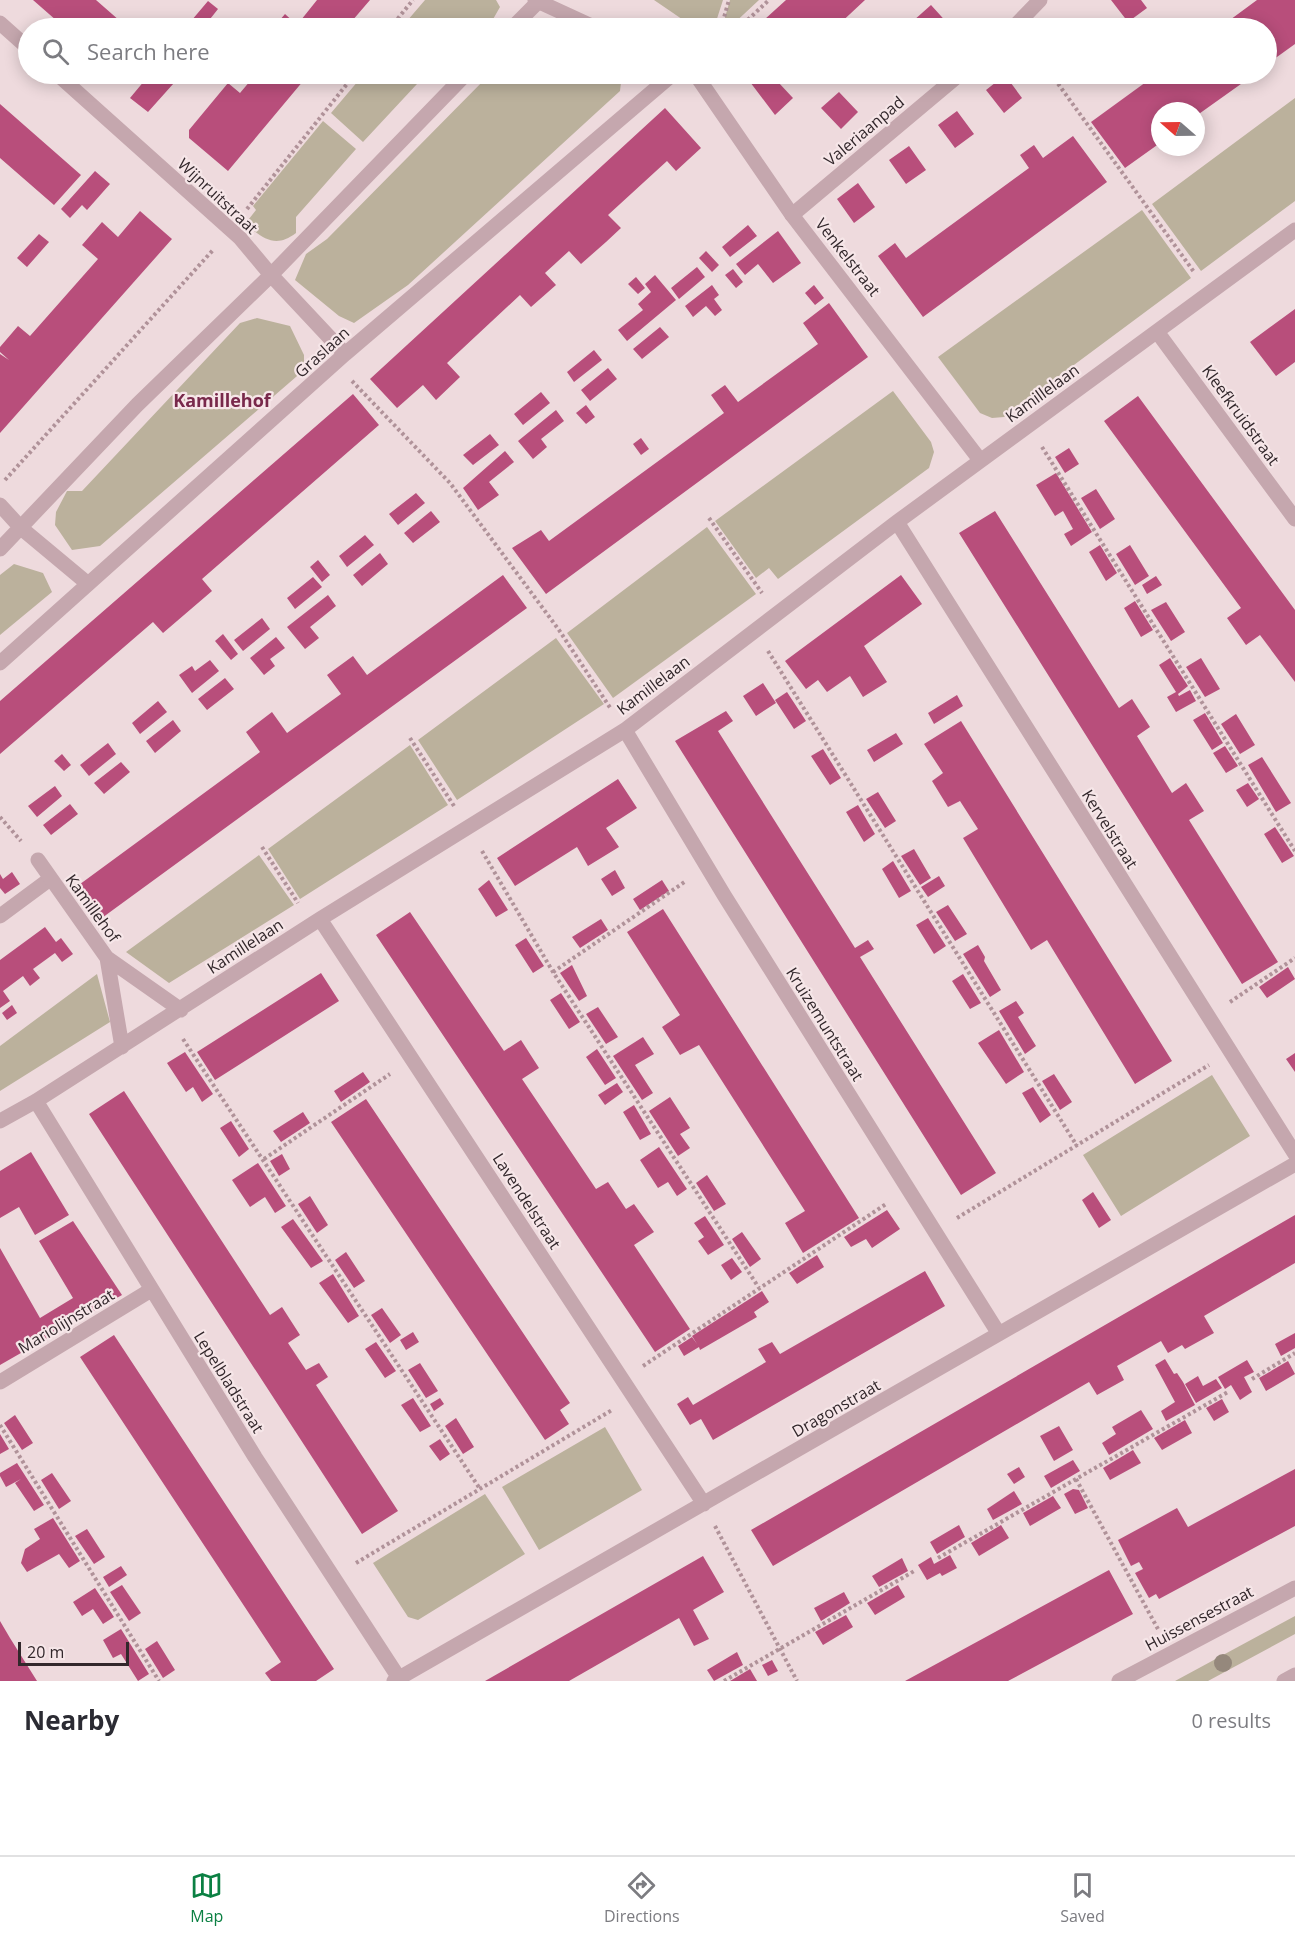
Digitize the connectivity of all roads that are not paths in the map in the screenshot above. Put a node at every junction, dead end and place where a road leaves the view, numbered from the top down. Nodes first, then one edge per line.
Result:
1 (1040, 0) edge
2 (1050, 0) edge
3 (537, 1) edge
4 (521, 18) edge
5 (574, 18) edge
6 (1023, 18) edge
7 (1026, 18) edge
8 (0, 23) edge
9 (18, 39) edge
10 (68, 84) edge
11 (456, 84) edge
12 (661, 84) edge
13 (702, 84) edge
14 (948, 84) edge
15 (792, 215) junction
16 (1295, 230) edge
17 (271, 275) junction
18 (1158, 333) junction
19 (340, 359) junction
20 (980, 460) junction
21 (0, 505) edge
22 (1295, 519) edge
23 (897, 522) junction
24 (21, 528) junction
25 (0, 549) edge
26 (87, 584) junction
27 (0, 663) edge
28 (625, 730) junction
29 (38, 860) dead end
30 (50, 879) junction
31 (0, 916) edge
32 (320, 919) junction
33 (107, 958) junction
34 (175, 1014) junction
35 (122, 1047) junction
36 (36, 1101) junction
37 (0, 1121) edge
38 (1295, 1154) edge
39 (1295, 1164) edge
40 (151, 1290) junction
41 (999, 1334) junction
42 (0, 1382) edge
43 (704, 1504) junction
44 (1295, 1588) edge
45 (1295, 1675) edge
46 (396, 1679) edge
47 (1119, 1681) edge
48 (1284, 1681) edge

1 - 6 street
2 - 7 street
3 - 4 street
3 - 5 street
8 - 9 street
10 - 17 street, Wijnruitstraat
11 - 17 street
12 - 19 street, Graslaan
13 - 15 street, Venkelstraat
14 - 15 street, Valeriaanpad
15 - 20 street, Venkelstraat
16 - 18 street, Kamillelaan
17 - 19 street, Wijnruitstraat
17 - 24 street
18 - 20 street, Kamillelaan
18 - 22 street, Kleefkruidstraat
19 - 26 street, Graslaan
20 - 23 street, Kamillelaan
21 - 24 street
23 - 28 street, Kamillelaan
23 - 38 street, Kervelstraat
24 - 25 street
24 - 26 street
26 - 27 street, Graslaan
28 - 32 street, Kamillelaan
28 - 41 street, Kruizemuntstraat
29 - 30 street, Kamillehof
30 - 31 street, Kamillehof
30 - 33 street, Kamillehof
32 - 34 street, Kamillelaan
32 - 43 street, Lavendelstraat
33 - 34 street, Kamillehof
33 - 35 street, Kamillehof
34 - 35 street, Kamillelaan
35 - 36 street, Kamillelaan
36 - 37 street, Kamillelaan
36 - 40 street, Lepelbladstraat
39 - 41 street, Dragonstraat
40 - 42 street, Mariolijnstraat
40 - 46 street, Lepelbladstraat
41 - 43 street, Dragonstraat
43 - 46 street, Dragonstraat
44 - 47 street, Huissensestraat
45 - 48 street

